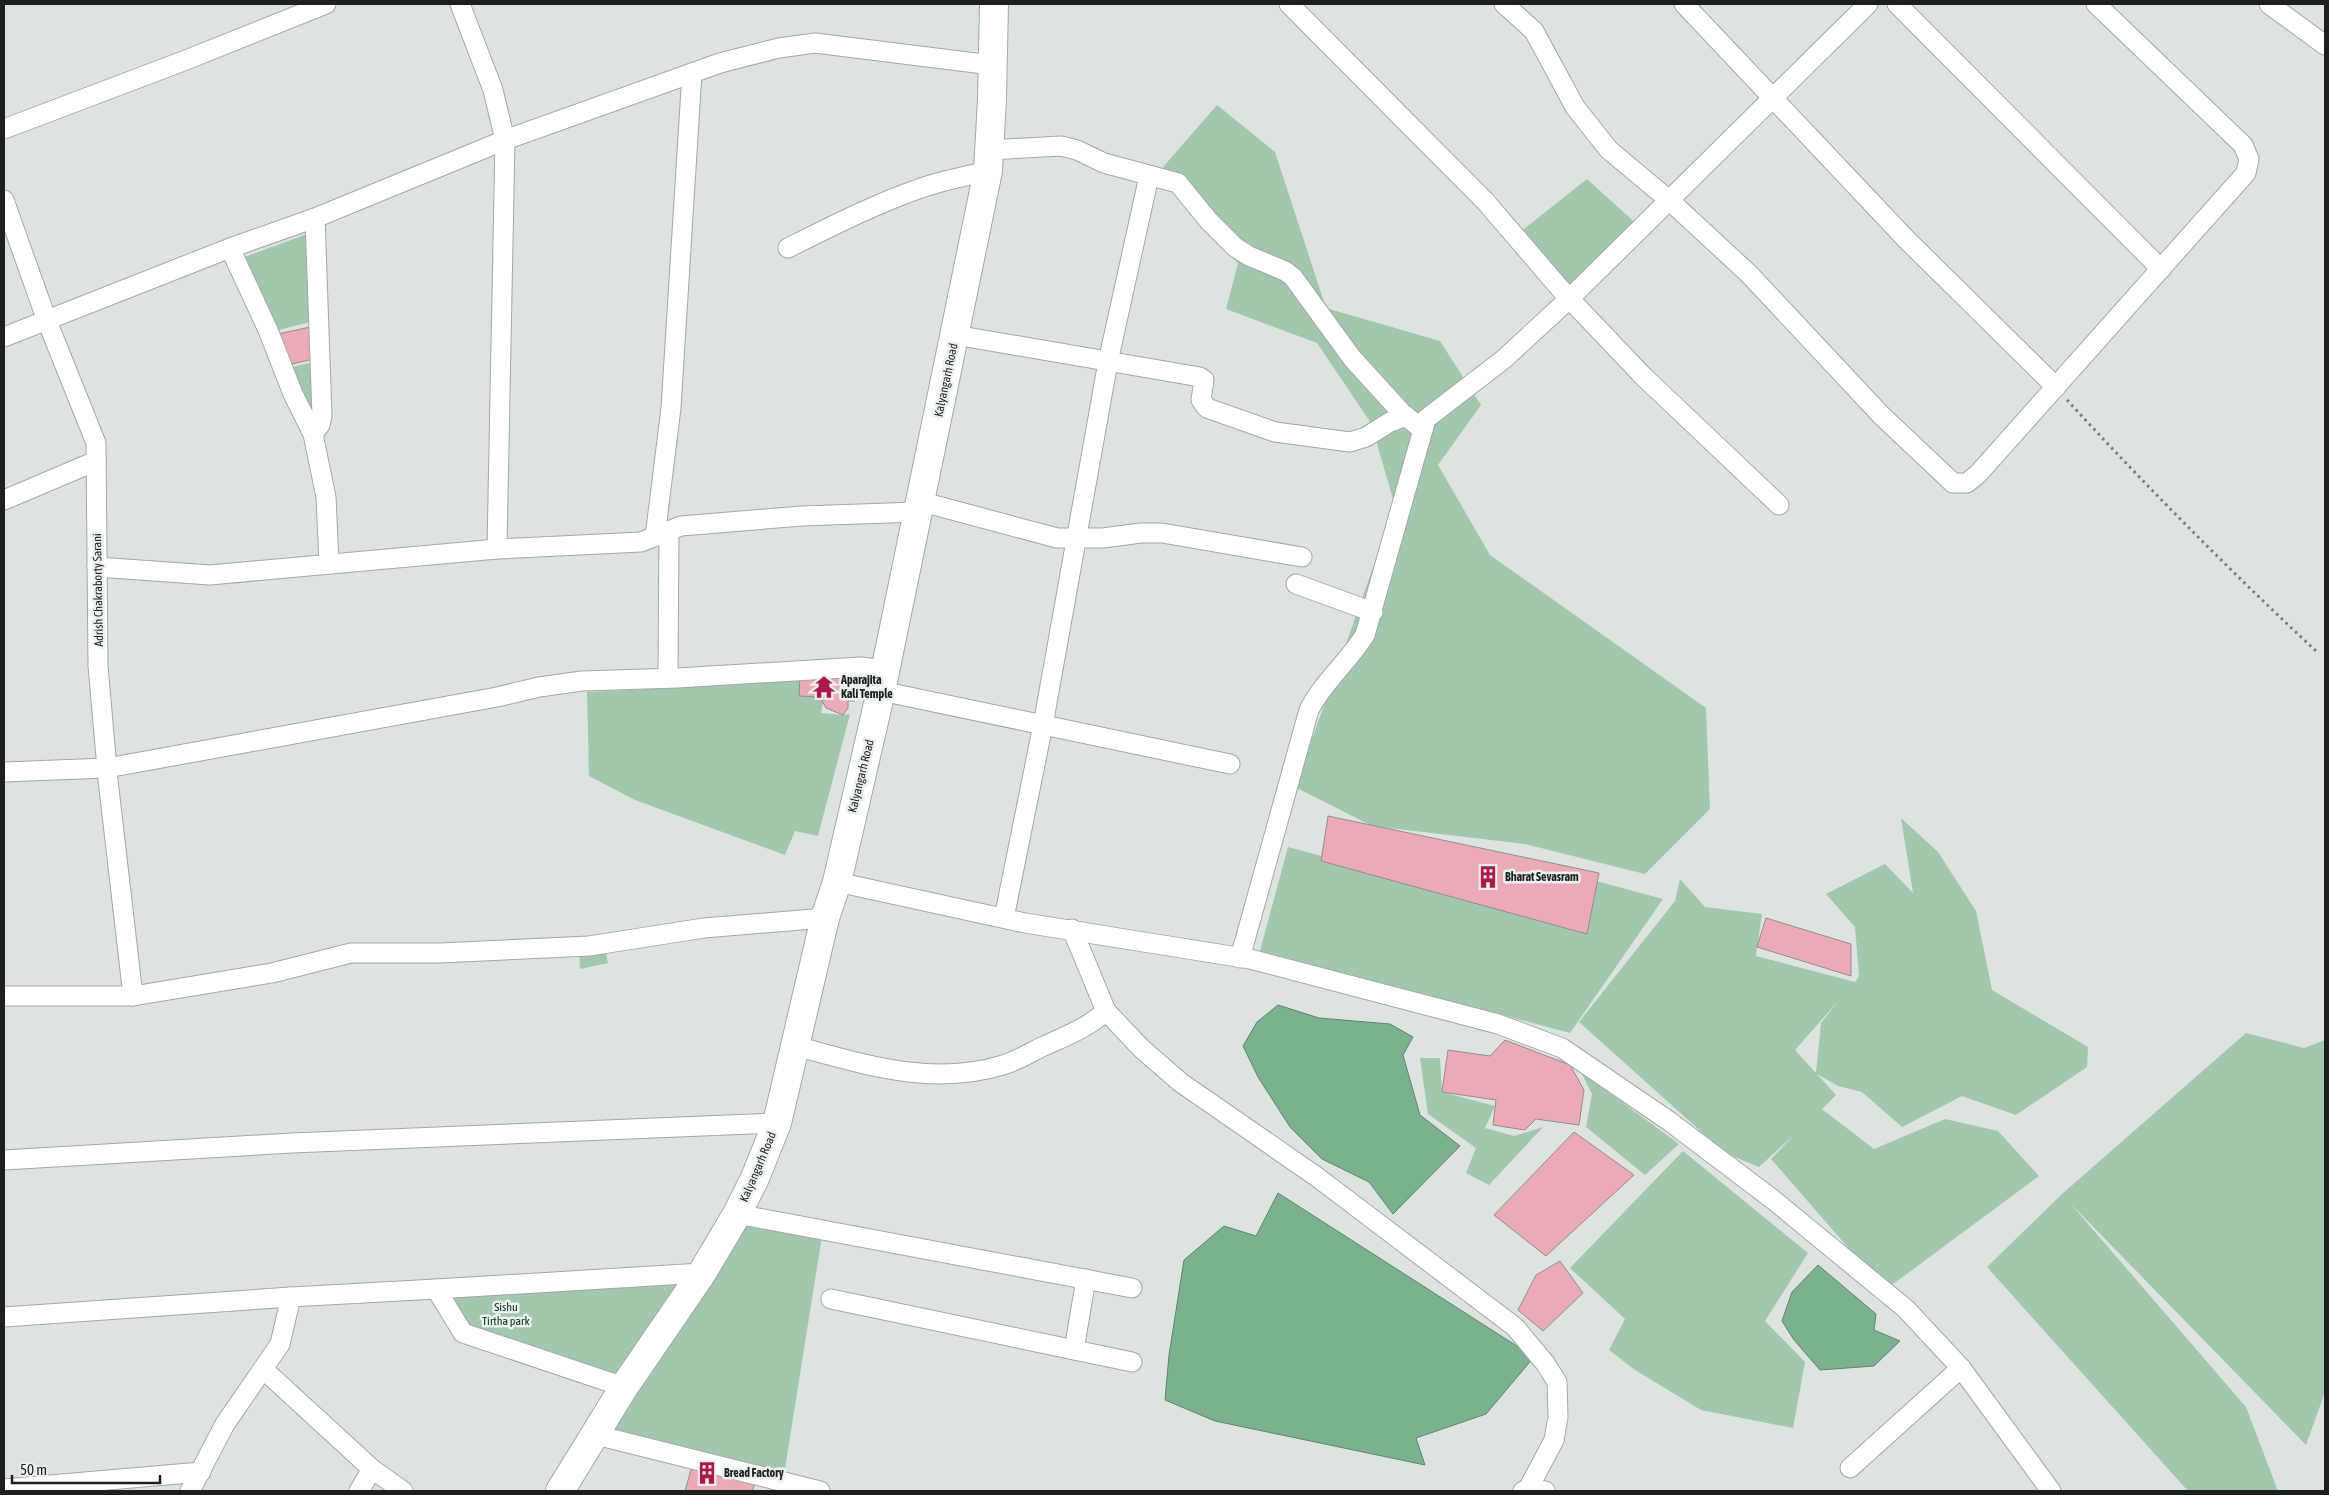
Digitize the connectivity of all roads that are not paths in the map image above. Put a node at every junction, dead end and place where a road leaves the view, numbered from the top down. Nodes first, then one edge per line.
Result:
1 (326, 4) edge
2 (460, 4) edge
3 (994, 4) edge
4 (1289, 4) edge
5 (1504, 4) edge
6 (1684, 4) edge
7 (1868, 4) edge
8 (1897, 4) edge
9 (2096, 4) edge
10 (2269, 4) edge
11 (2325, 45) edge
12 (992, 65) junction
13 (692, 73) junction
14 (1773, 99) junction
15 (4, 128) edge
16 (505, 140) junction
17 (989, 161) junction
18 (1149, 176) junction
19 (4, 200) edge
20 (1670, 200) junction
21 (315, 218) junction
22 (230, 248) junction
23 (788, 248) dead end
24 (2161, 269) junction
25 (1569, 299) junction
26 (47, 321) junction
27 (955, 334) junction
28 (4, 337) edge
29 (1108, 362) junction
30 (2056, 387) junction
31 (1406, 416) junction
32 (1423, 430) junction
33 (313, 434) junction
34 (96, 461) junction
35 (4, 500) edge
36 (1779, 505) dead end
37 (918, 507) junction
38 (662, 534) junction
39 (1076, 538) junction
40 (498, 549) junction
41 (1302, 557) dead end
42 (329, 563) junction
43 (97, 567) junction
44 (1296, 584) dead end
45 (1373, 612) junction
46 (668, 678) junction
47 (883, 681) junction
48 (1043, 725) junction
49 (1230, 764) dead end
50 (107, 768) junction
51 (4, 772) edge
52 (837, 882) junction
53 (824, 918) junction
54 (1004, 918) junction
55 (1072, 929) junction
56 (1240, 958) junction
57 (4, 996) edge
58 (133, 996) junction
59 (1106, 1010) junction
60 (795, 1046) junction
61 (777, 1123) junction
62 (4, 1160) edge
63 (737, 1214) junction
64 (702, 1273) junction
65 (1086, 1280) junction
66 (1132, 1288) dead end
67 (436, 1289) junction
68 (291, 1297) junction
69 (831, 1299) dead end
70 (4, 1317) edge
71 (1074, 1350) junction
72 (1132, 1362) dead end
73 (1961, 1368) junction
74 (263, 1369) junction
75 (624, 1387) junction
76 (596, 1434) junction
77 (1850, 1468) dead end
78 (372, 1469) junction
79 (201, 1472) junction
80 (4, 1490) edge
81 (810, 1490) edge
82 (1532, 1490) edge
83 (190, 1491) edge
84 (359, 1491) edge
85 (402, 1491) edge
86 (560, 1491) edge
87 (2051, 1491) edge

1 - 15 street
2 - 16 street
3 - 12 main road, Kalyangarh Road
4 - 25 street
5 - 20 street
6 - 14 street
7 - 14 street
8 - 24 street
9 - 24 street
10 - 11 street
12 - 13 street
12 - 17 main road, Kalyangarh Road
13 - 16 street
13 - 38 street
14 - 20 street
14 - 30 street
16 - 21 street
16 - 40 street
17 - 18 street
17 - 23 street
17 - 27 main road, Kalyangarh Road
18 - 29 street
18 - 31 street
19 - 26 street, Adrish Chakraborty Sarani
20 - 25 street
20 - 30 street
21 - 22 street
21 - 33 street
22 - 26 street
22 - 33 street
24 - 30 street
25 - 32 street
25 - 36 street
26 - 28 street
26 - 34 street, Adrish Chakraborty Sarani
27 - 29 street
27 - 37 main road, Kalyangarh Road
29 - 31 street
29 - 39 street
31 - 32 street
32 - 45 street
33 - 42 street
34 - 35 street
34 - 43 street, Adrish Chakraborty Sarani
37 - 38 street
37 - 39 street
37 - 47 main road, Kalyangarh Road
38 - 40 street
38 - 46 street
39 - 41 street
39 - 48 street
40 - 42 street
42 - 43 street
43 - 50 street, Adrish Chakraborty Sarani
44 - 45 street
45 - 56 street
46 - 47 street
46 - 50 street
47 - 48 street
47 - 52 main road, Kalyangarh Road
48 - 49 street
48 - 54 street
50 - 51 street
50 - 58 street, Adrish Chakraborty Sarani
52 - 53 main road, Kalyangarh Road
52 - 54 street
53 - 58 street
53 - 60 main road, Kalyangarh Road
54 - 55 street
55 - 56 street
55 - 59 street
56 - 73 street
57 - 58 street
59 - 60 street
59 - 82 street
60 - 61 main road, Kalyangarh Road
61 - 62 street
61 - 63 main road, Kalyangarh Road
63 - 64 main road, Kalyangarh Road
63 - 65 street
64 - 67 street
64 - 75 main road, Kalyangarh Road
65 - 66 street
65 - 71 street
67 - 68 street
67 - 75 street
68 - 70 street
68 - 74 street
69 - 71 street
71 - 72 street
73 - 77 street
73 - 87 street
74 - 78 street
74 - 79 street
75 - 76 main road, Kalyangarh Road
76 - 81 street
76 - 86 main road, Kalyangarh Road
78 - 84 street
78 - 85 street
79 - 80 street
79 - 83 street

